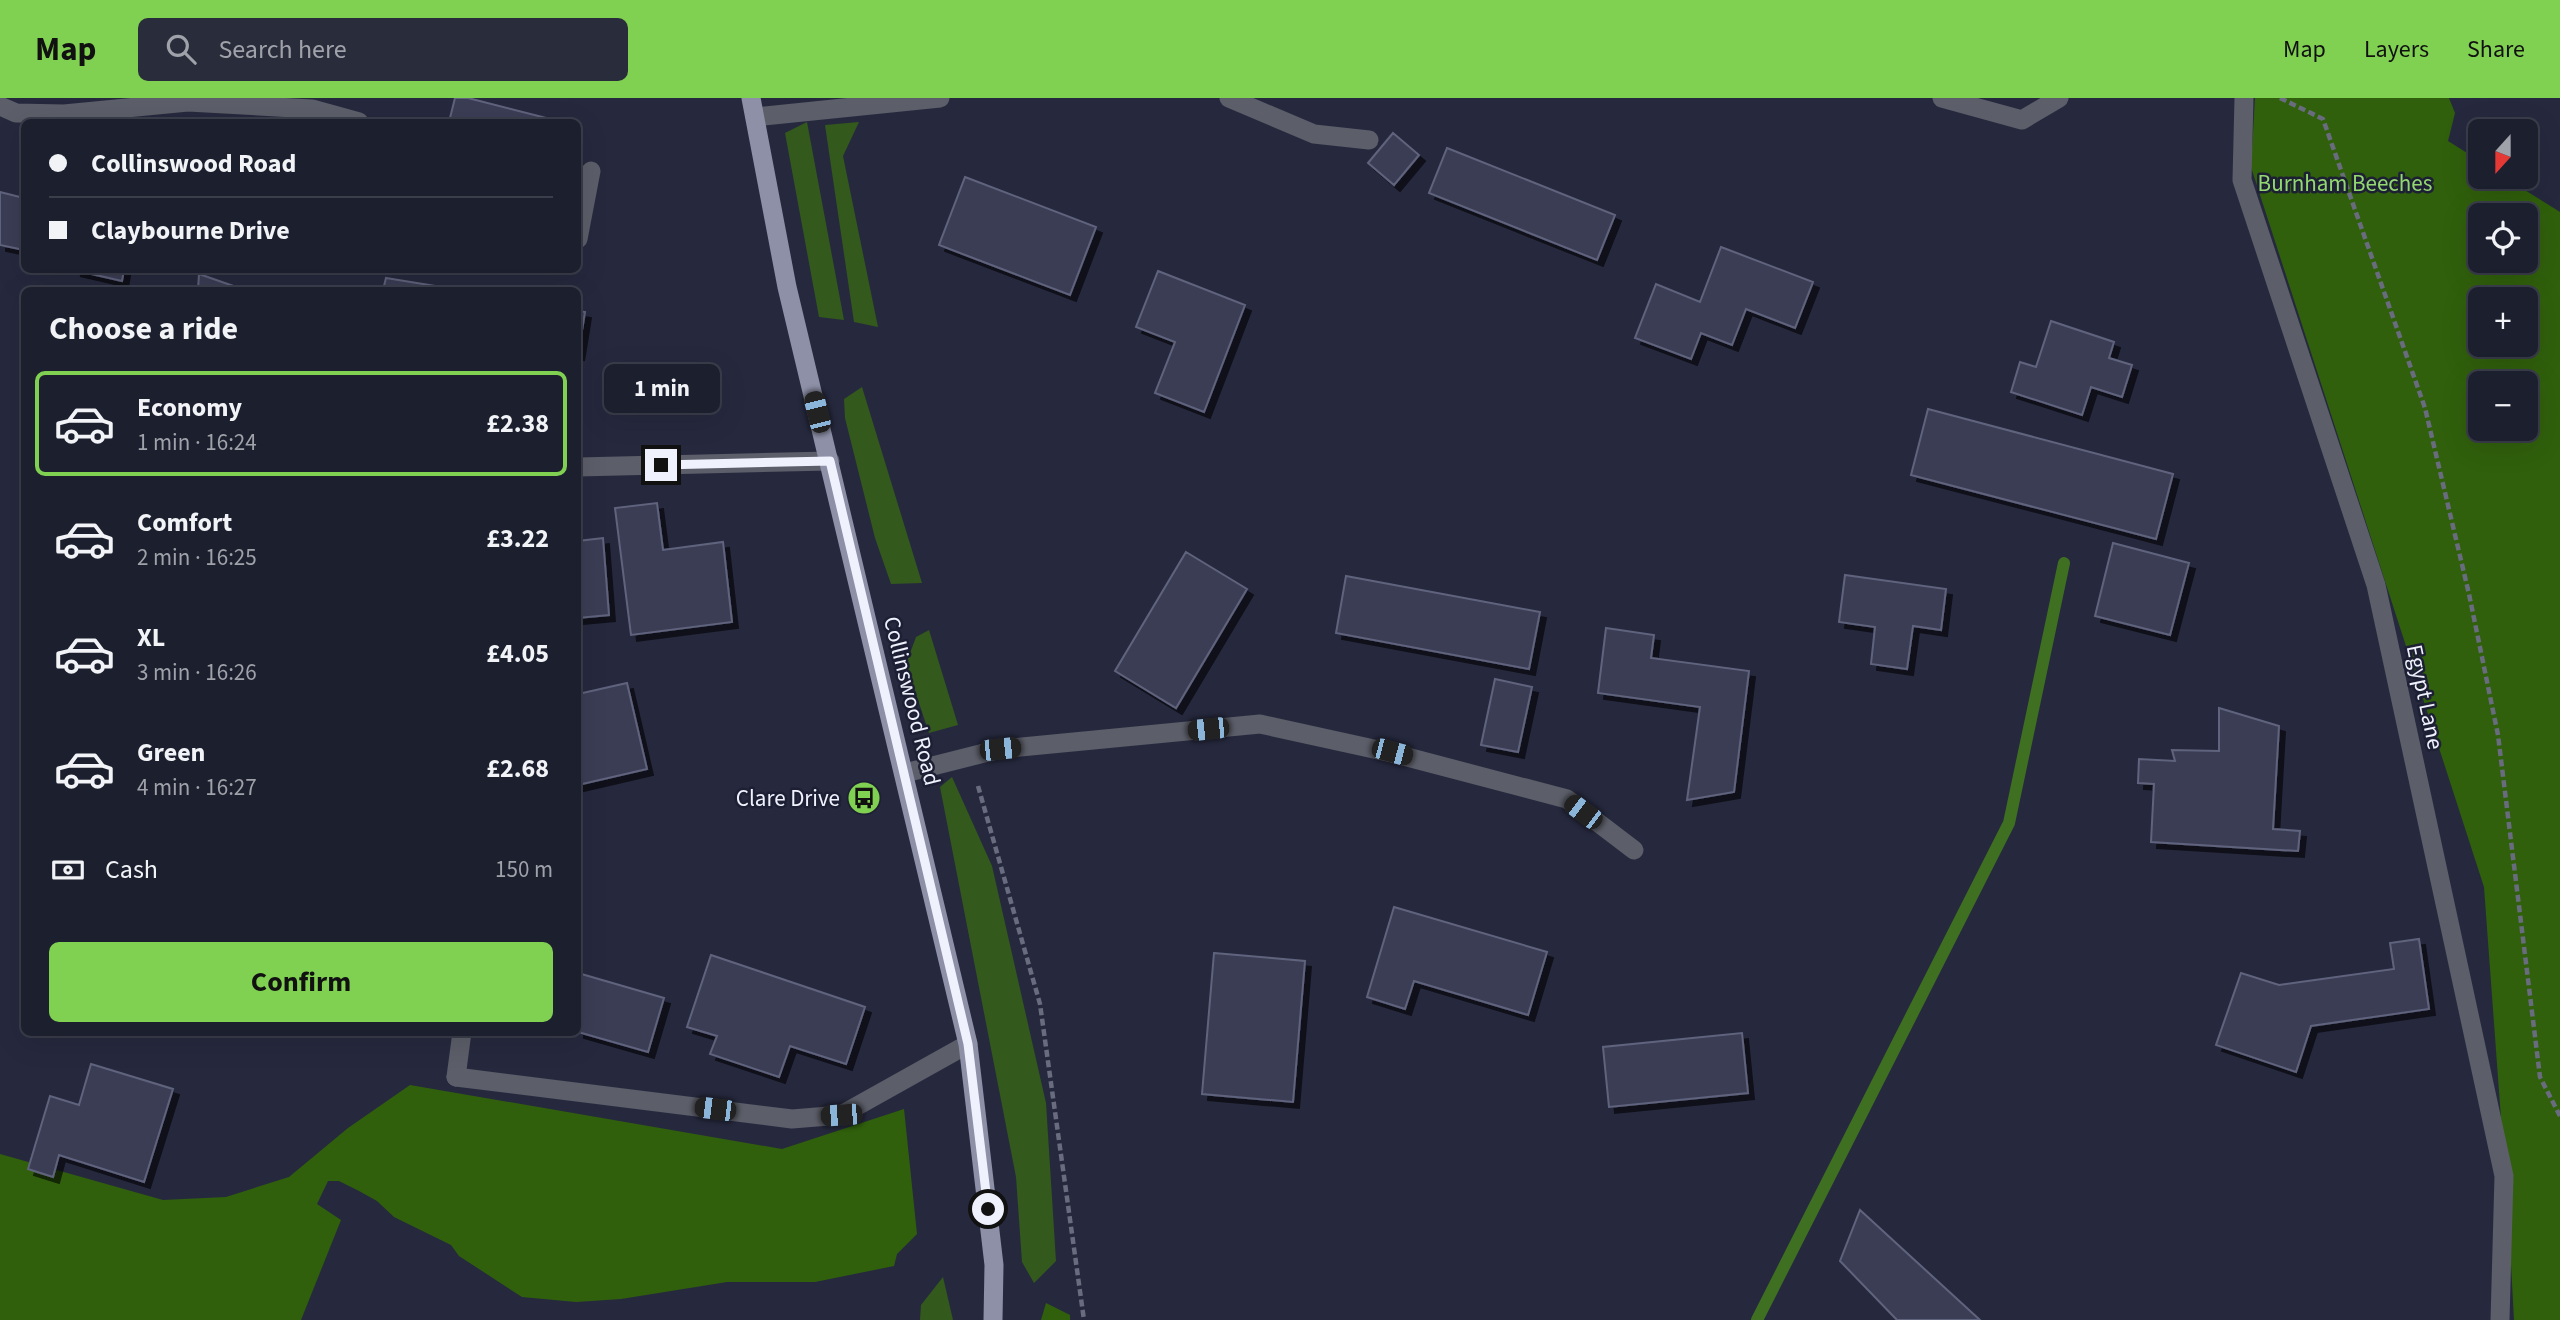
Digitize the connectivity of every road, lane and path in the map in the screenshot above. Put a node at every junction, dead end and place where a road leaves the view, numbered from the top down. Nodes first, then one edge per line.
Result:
1 (940, 98) edge
2 (1229, 98) edge
3 (1942, 98) edge
4 (2059, 98) edge
5 (2244, 98) edge
6 (2280, 98) edge
7 (0, 106) edge
8 (753, 107) edge
9 (348, 119) edge
10 (1368, 140) dead end
11 (591, 171) dead end
12 (581, 223) edge
13 (830, 461) junction
14 (581, 467) edge
15 (970, 757) junction
16 (905, 773) junction
17 (1634, 850) dead end
18 (462, 1036) edge
19 (968, 1044) junction
20 (2560, 1116) edge
21 (993, 1320) edge
22 (1084, 1320) edge
23 (2500, 1320) edge

1 - 8 street
2 - 10 street
3 - 4 street
5 - 23 street, Egypt Lane
6 - 20 path
7 - 9 street
8 - 13 main road, Collinswood Road
11 - 12 street
13 - 14 street
13 - 16 main road, Collinswood Road
15 - 16 street
15 - 17 street
15 - 22 path
16 - 19 main road, Collinswood Road
18 - 19 street
19 - 21 main road, Collinswood Road

